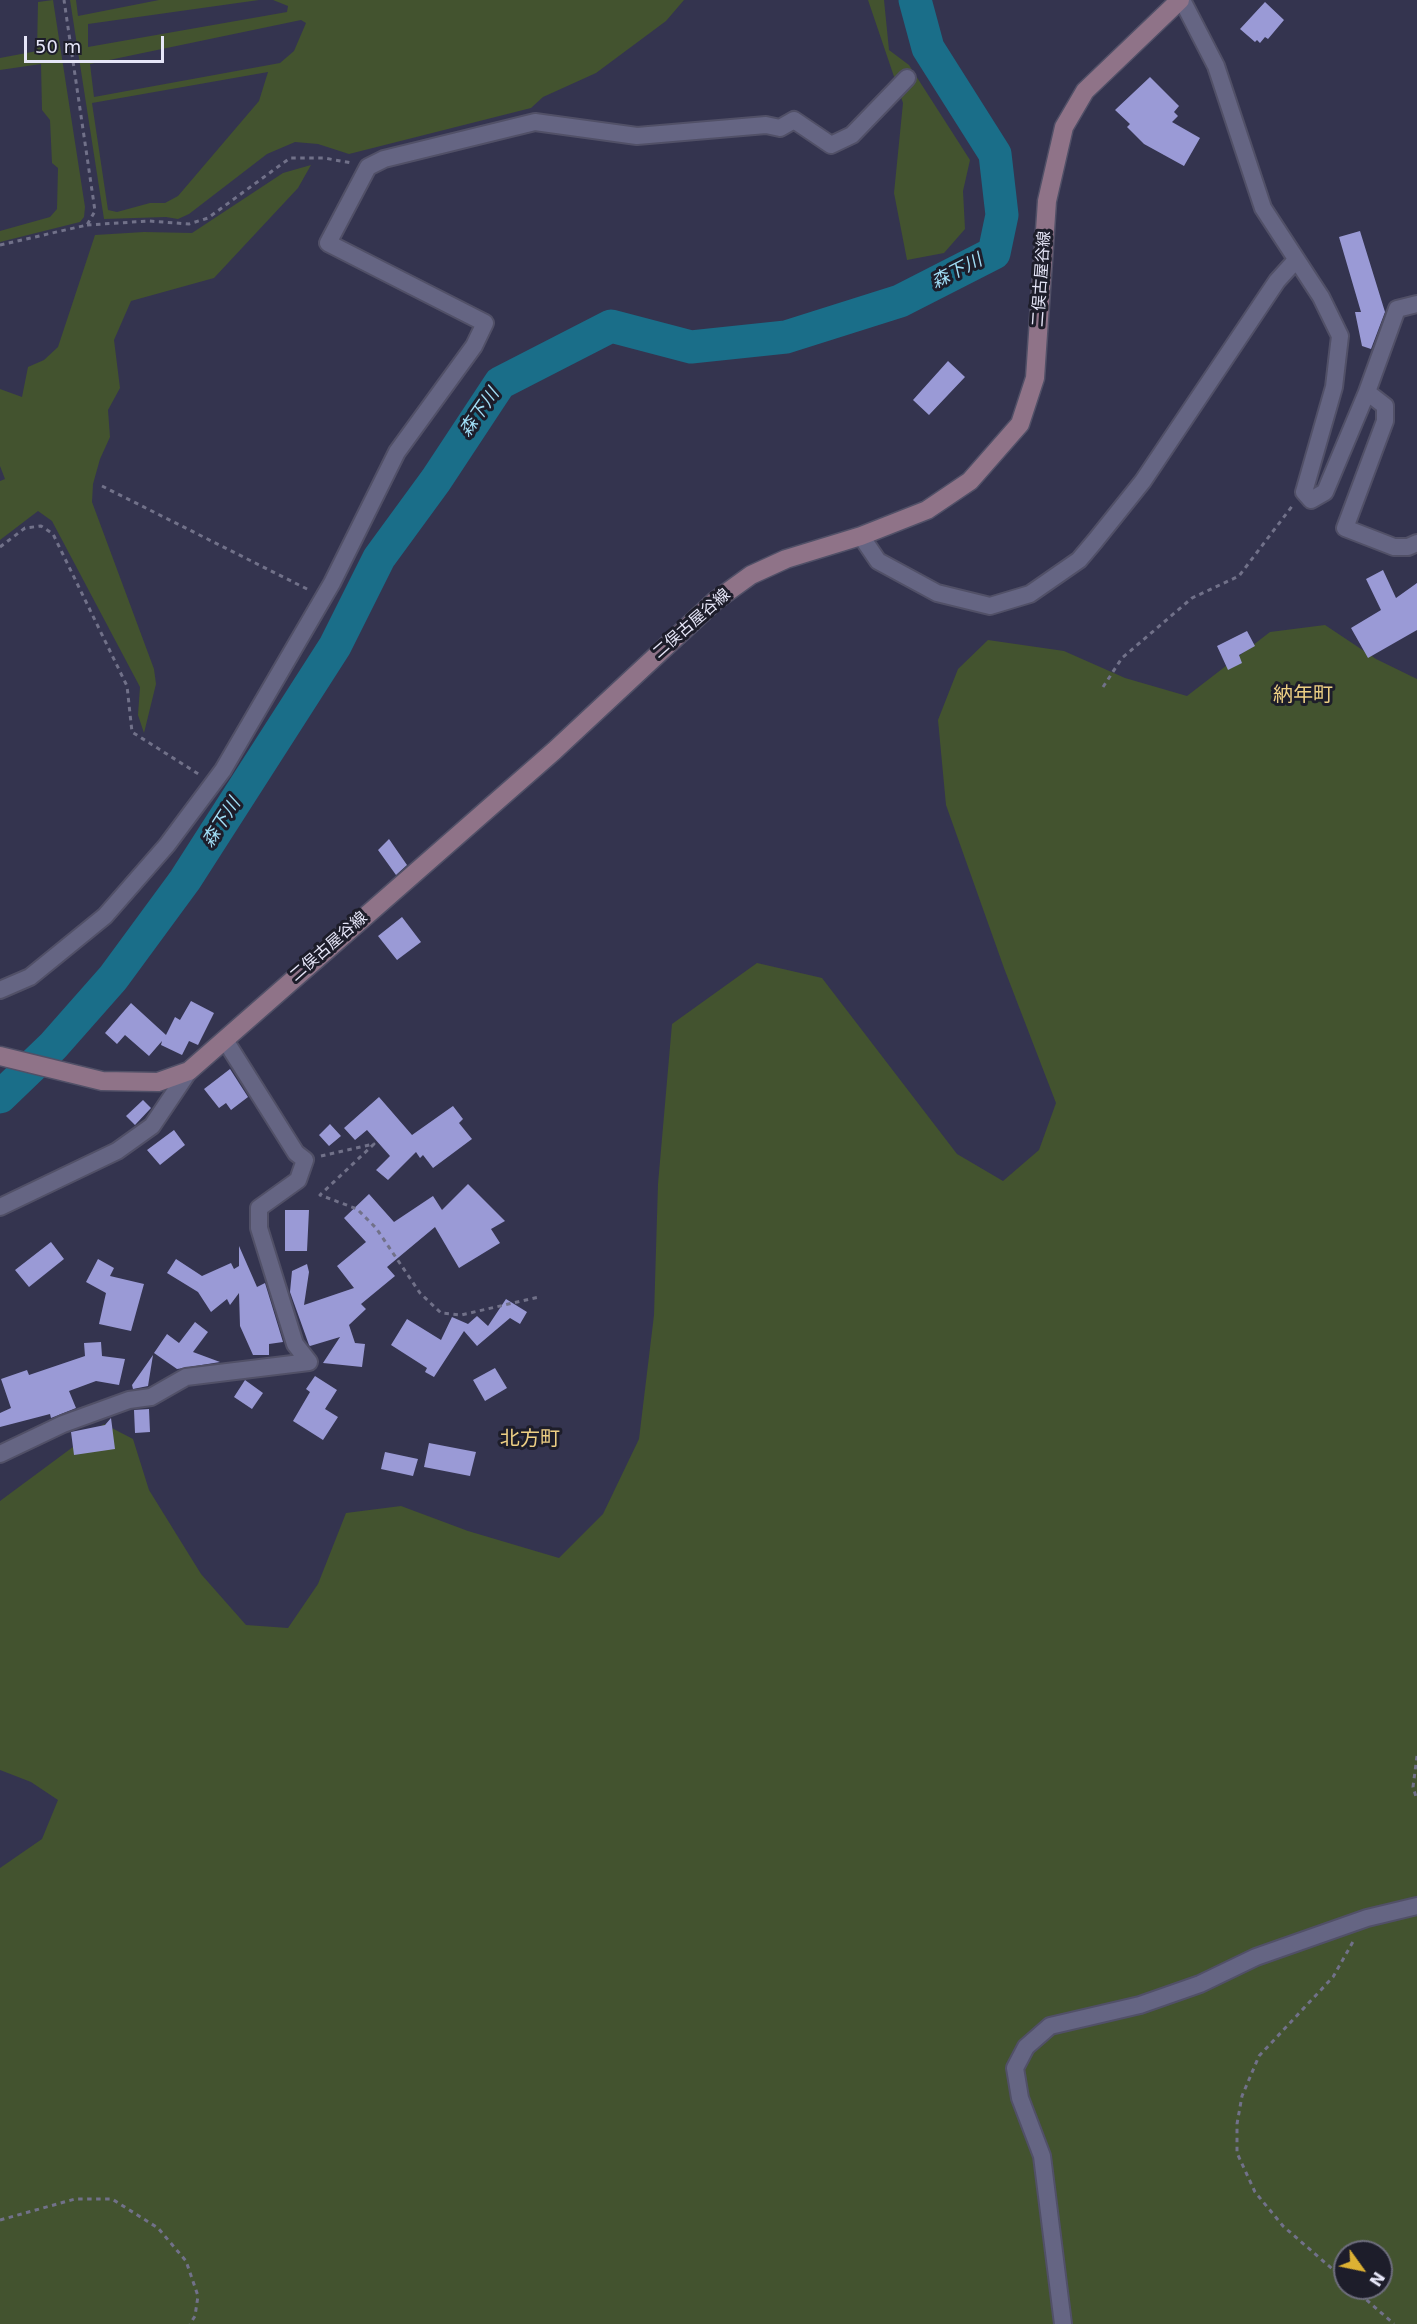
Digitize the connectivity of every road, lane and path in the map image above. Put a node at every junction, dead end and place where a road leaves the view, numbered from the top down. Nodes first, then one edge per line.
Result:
1 (64, 0) edge
2 (1181, 0) edge
3 (907, 78) dead end
4 (368, 167) junction
5 (87, 225) junction
6 (0, 245) edge
7 (1296, 260) junction
8 (1417, 304) edge
9 (1367, 392) junction
10 (102, 486) dead end
11 (1304, 492) junction
12 (861, 536) junction
13 (1417, 543) edge
14 (0, 547) edge
15 (324, 597) junction
16 (1103, 687) dead end
17 (214, 784) junction
18 (0, 990) edge
19 (225, 1040) junction
20 (0, 1056) edge
21 (189, 1071) junction
22 (305, 1160) junction
23 (0, 1207) edge
24 (539, 1297) dead end
25 (0, 1454) edge
26 (1417, 1756) edge
27 (1417, 1800) edge
28 (1417, 1906) edge
29 (1367, 1918) junction
30 (0, 2220) edge
31 (1333, 2270) edge
32 (1367, 2300) edge
33 (190, 2324) edge
34 (1063, 2324) edge
35 (1394, 2324) edge

1 - 5 path
2 - 7 street
2 - 12 main road, 二俣古屋谷線
3 - 4 street
4 - 5 path
4 - 15 street
5 - 6 path
7 - 11 street
7 - 12 street
8 - 9 street
9 - 11 street
9 - 13 street
10 - 15 path
11 - 16 path
12 - 19 main road, 二俣古屋谷線
14 - 17 path
15 - 17 street
17 - 18 street
19 - 21 main road, 二俣古屋谷線
19 - 22 street
20 - 21 main road, 二俣古屋谷線
21 - 23 street
22 - 24 path
22 - 25 street
26 - 27 path
28 - 29 street
29 - 31 path
29 - 34 street
30 - 33 path
32 - 35 path

